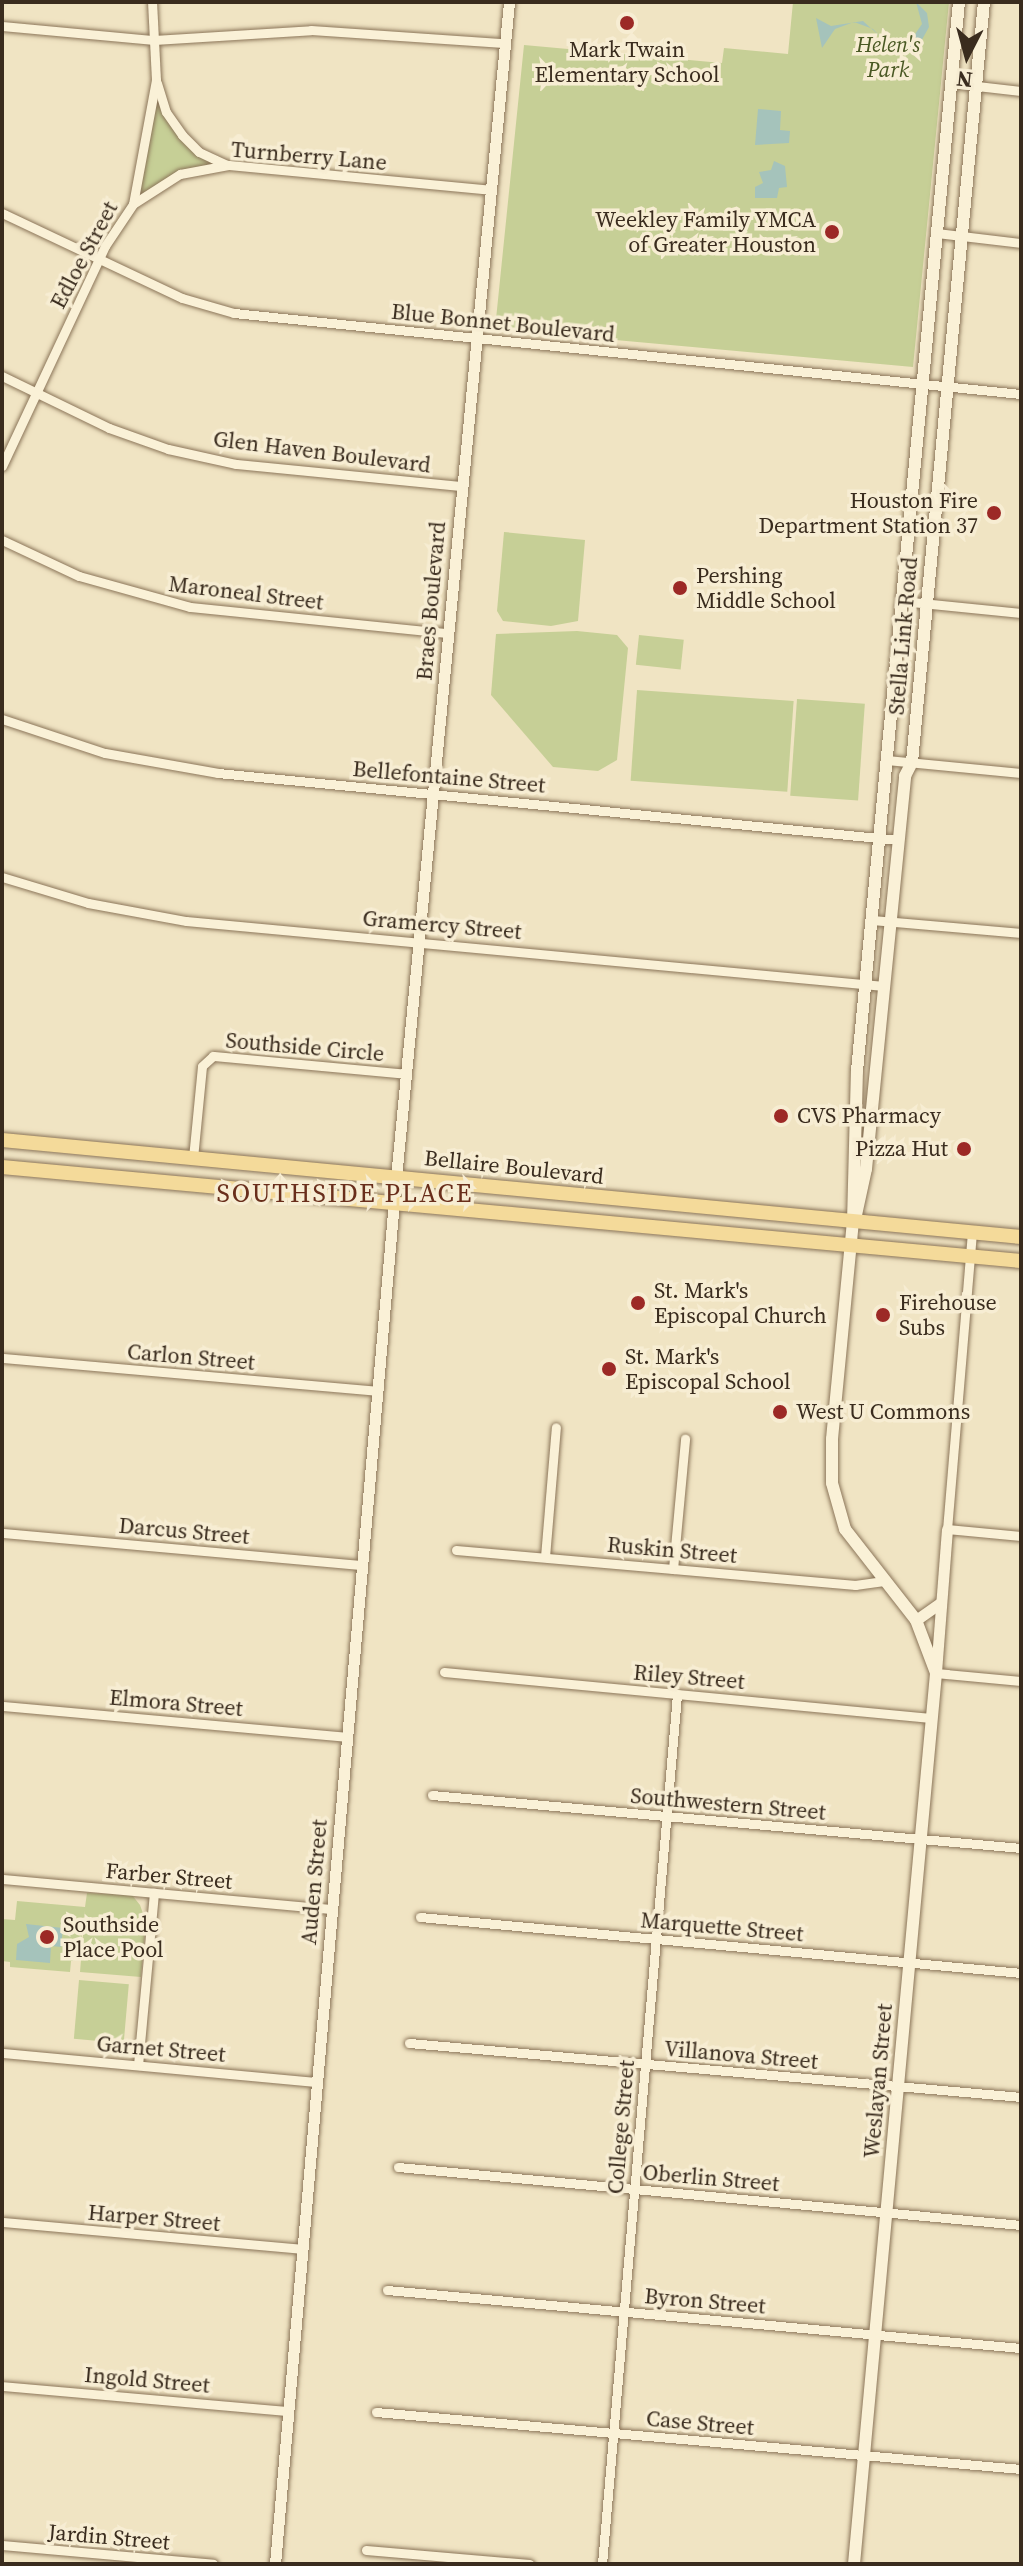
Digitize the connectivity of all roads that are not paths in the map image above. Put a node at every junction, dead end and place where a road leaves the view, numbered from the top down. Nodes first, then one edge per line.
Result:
1 (152, 2) edge
2 (509, 2) edge
3 (959, 2) edge
4 (984, 2) edge
5 (2, 26) edge
6 (154, 40) junction
7 (504, 43) junction
8 (156, 80) junction
9 (951, 83) junction
10 (976, 86) junction
11 (1021, 91) edge
12 (228, 165) junction
13 (491, 190) junction
14 (133, 204) junction
15 (2, 213) edge
16 (937, 233) junction
17 (962, 235) junction
18 (1021, 243) edge
19 (99, 258) junction
20 (477, 339) junction
21 (2, 376) edge
22 (921, 381) junction
23 (947, 383) junction
24 (35, 393) junction
25 (1021, 394) edge
26 (915, 459) junction
27 (940, 461) junction
28 (2, 466) edge
29 (461, 486) junction
30 (911, 504) junction
31 (935, 506) junction
32 (908, 531) junction
33 (932, 533) junction
34 (2, 540) edge
35 (901, 601) junction
36 (926, 603) junction
37 (1021, 613) edge
38 (448, 633) junction
39 (2, 719) edge
40 (886, 760) junction
41 (912, 762) junction
42 (1021, 773) edge
43 (433, 793) junction
44 (880, 838) junction
45 (899, 840) junction
46 (2, 877) edge
47 (872, 920) junction
48 (890, 921) junction
49 (1021, 933) edge
50 (420, 941) junction
51 (866, 984) junction
52 (884, 986) junction
53 (857, 1071) junction
54 (876, 1073) junction
55 (406, 1074) junction
56 (2, 1140) edge
57 (151, 1154) junction
58 (193, 1158) junction
59 (2, 1167) edge
60 (396, 1178) junction
61 (148, 1180) junction
62 (571, 1195) junction
63 (394, 1203) junction
64 (737, 1211) junction
65 (570, 1219) junction
66 (853, 1222) junction
67 (972, 1232) junction
68 (734, 1234) junction
69 (1021, 1237) edge
70 (851, 1244) junction
71 (970, 1256) junction
72 (1021, 1261) edge
73 (2, 1358) edge
74 (378, 1391) junction
75 (556, 1427) dead end
76 (685, 1439) dead end
77 (947, 1529) junction
78 (2, 1533) edge
79 (1021, 1536) edge
80 (456, 1550) dead end
81 (545, 1557) junction
82 (362, 1565) junction
83 (673, 1569) junction
84 (884, 1581) junction
85 (941, 1602) junction
86 (916, 1620) junction
87 (444, 1672) dead end
88 (936, 1673) junction
89 (1021, 1681) edge
90 (677, 1694) junction
91 (2, 1706) edge
92 (931, 1718) junction
93 (347, 1737) junction
94 (432, 1795) dead end
95 (666, 1816) junction
96 (919, 1839) junction
97 (1021, 1848) edge
98 (2, 1879) edge
99 (154, 1893) junction
100 (332, 1909) junction
101 (420, 1917) dead end
102 (655, 1939) junction
103 (909, 1963) junction
104 (1021, 1973) edge
105 (409, 2043) dead end
106 (2, 2053) edge
107 (645, 2064) junction
108 (138, 2065) junction
109 (317, 2082) junction
110 (899, 2087) junction
111 (1021, 2097) edge
112 (398, 2167) dead end
113 (633, 2189) junction
114 (885, 2212) junction
115 (2, 2222) edge
116 (1021, 2225) edge
117 (302, 2249) junction
118 (387, 2290) dead end
119 (621, 2312) junction
120 (874, 2335) junction
121 (1021, 2348) edge
122 (2, 2386) edge
123 (288, 2411) junction
124 (376, 2412) dead end
125 (611, 2433) junction
126 (863, 2455) junction
127 (1021, 2469) edge
128 (2, 2545) edge
129 (366, 2550) dead end
130 (213, 2564) edge
131 (275, 2564) edge
132 (529, 2564) edge
133 (602, 2564) edge
134 (854, 2564) edge

1 - 6 street, Edloe Street
2 - 7 street, Braes Boulevard
3 - 9 main road, Stella Link Road
4 - 10 main road, Stella Link Road
5 - 6 street
6 - 7 street
6 - 8 street, Edloe Street
7 - 13 street, Braes Boulevard
8 - 12 street
8 - 14 street, Edloe Street
9 - 10 street
9 - 16 main road, Stella Link Road
10 - 11 street
10 - 17 main road, Stella Link Road
12 - 13 street, Turnberry Lane
12 - 14 street, Turnberry Lane
13 - 20 street, Braes Boulevard
14 - 19 street, Edloe Street
15 - 19 street, Blue Bonnet Boulevard
16 - 17 street
16 - 22 main road, Stella Link Road
17 - 18 street
17 - 23 main road, Stella Link Road
19 - 20 street, Blue Bonnet Boulevard
19 - 24 street, Edloe Street
20 - 22 street, Blue Bonnet Boulevard
20 - 29 street, Braes Boulevard
21 - 24 street, Glen Haven Boulevard
22 - 23 street, Blue Bonnet Boulevard
22 - 26 main road, Stella Link Road
23 - 25 street, Blue Bonnet Boulevard
23 - 27 main road, Stella Link Road
24 - 28 street, Edloe Street
24 - 29 street, Glen Haven Boulevard
26 - 27 main road
26 - 30 main road, Stella Link Road
27 - 31 main road, Stella Link Road
29 - 38 street, Braes Boulevard
30 - 31 main road
30 - 32 main road, Stella Link Road
31 - 33 main road, Stella Link Road
32 - 33 main road
32 - 35 main road, Stella Link Road
33 - 36 main road, Stella Link Road
34 - 38 street, Maroneal Street
35 - 36 street
35 - 40 main road, Stella Link Road
36 - 37 street
36 - 41 main road, Stella Link Road
38 - 43 street, Braes Boulevard
39 - 43 street, Bellefontaine Street
40 - 41 street
40 - 44 main road, Stella Link Road
41 - 42 street
41 - 45 main road, Stella Link Road
43 - 44 street, Bellefontaine Street
43 - 50 street, Braes Boulevard
44 - 45 street, Bellefontaine Street
44 - 47 main road, Stella Link Road
45 - 48 main road, Stella Link Road
46 - 50 street, Gramercy Street
47 - 48 street
47 - 51 main road, Stella Link Road
48 - 49 street
48 - 52 main road, Stella Link Road
50 - 51 street, Gramercy Street
50 - 55 street, Braes Boulevard
51 - 52 street, Gramercy Street
51 - 53 main road, Stella Link Road
52 - 54 main road, Stella Link Road
53 - 54 main road
53 - 66 main road, Stella Link Road
54 - 66 main road, Stella Link Road
55 - 58 street, Southside Circle
55 - 60 street, Braes Boulevard
56 - 57 main road, Bellaire Boulevard
57 - 58 main road, Bellaire Boulevard
57 - 61 main road
58 - 60 main road, Bellaire Boulevard
59 - 61 main road, Bellaire Boulevard
60 - 62 main road, Bellaire Boulevard
60 - 63 street, Braes Boulevard
61 - 63 main road, Bellaire Boulevard
62 - 64 main road, Bellaire Boulevard
62 - 65 main road
63 - 65 main road, Bellaire Boulevard
63 - 74 street, Auden Street
64 - 66 main road, Bellaire Boulevard
64 - 68 main road
65 - 68 main road, Bellaire Boulevard
66 - 67 main road, Bellaire Boulevard
66 - 70 main road, Stella Link Road
67 - 69 main road, Bellaire Boulevard
67 - 71 street, Weslayan Street
68 - 70 main road, Bellaire Boulevard
70 - 71 main road, Bellaire Boulevard
70 - 84 main road, Stella Link Road
71 - 72 main road, Bellaire Boulevard
71 - 77 street, Weslayan Street
73 - 74 street, Carlon Street
74 - 82 street, Auden Street
75 - 81 street
76 - 83 street
77 - 79 street
77 - 85 street, Weslayan Street
78 - 82 street, Darcus Street
80 - 81 street, Ruskin Street
81 - 83 street, Ruskin Street
82 - 93 street, Auden Street
83 - 84 street, Ruskin Street
84 - 86 main road, Stella Link Road
85 - 86 street
85 - 88 street, Weslayan Street
86 - 88 main road, Stella Link Road
87 - 90 street, Riley Street
88 - 89 street
88 - 92 main road, Weslayan Street
90 - 92 street, Riley Street
90 - 95 street, College Street
91 - 93 street, Elmora Street
92 - 96 main road, Weslayan Street
93 - 100 street, Auden Street
94 - 95 street, Southwestern Street
95 - 96 street, Southwestern Street
95 - 102 street, College Street
96 - 97 street, Southwestern Street
96 - 103 main road, Weslayan Street
98 - 99 street, Farber Street
99 - 100 street, Farber Street
99 - 108 street
100 - 109 street, Auden Street
101 - 102 street, Marquette Street
102 - 103 street, Marquette Street
102 - 107 street, College Street
103 - 104 street, Marquette Street
103 - 110 main road, Weslayan Street
105 - 107 street, Villanova Street
106 - 108 street, Garnet Street
107 - 110 street, Villanova Street
107 - 113 street, College Street
108 - 109 street, Garnet Street
109 - 117 street, Auden Street
110 - 111 street, Villanova Street
110 - 114 main road, Weslayan Street
112 - 113 street, Oberlin Street
113 - 114 street, Oberlin Street
113 - 119 street, College Street
114 - 116 street, Oberlin Street
114 - 120 main road, Weslayan Street
115 - 117 street, Harper Street
117 - 123 street, Auden Street
118 - 119 street, Byron Street
119 - 120 street, Byron Street
119 - 125 street, College Street
120 - 121 street, Byron Street
120 - 126 main road, Weslayan Street
122 - 123 street, Ingold Street
123 - 131 street, Auden Street
124 - 125 street, Case Street
125 - 126 street, Case Street
125 - 133 street, College Street
126 - 127 street, Case Street
126 - 134 main road, Weslayan Street
128 - 130 street, Jardin Street
129 - 132 street

